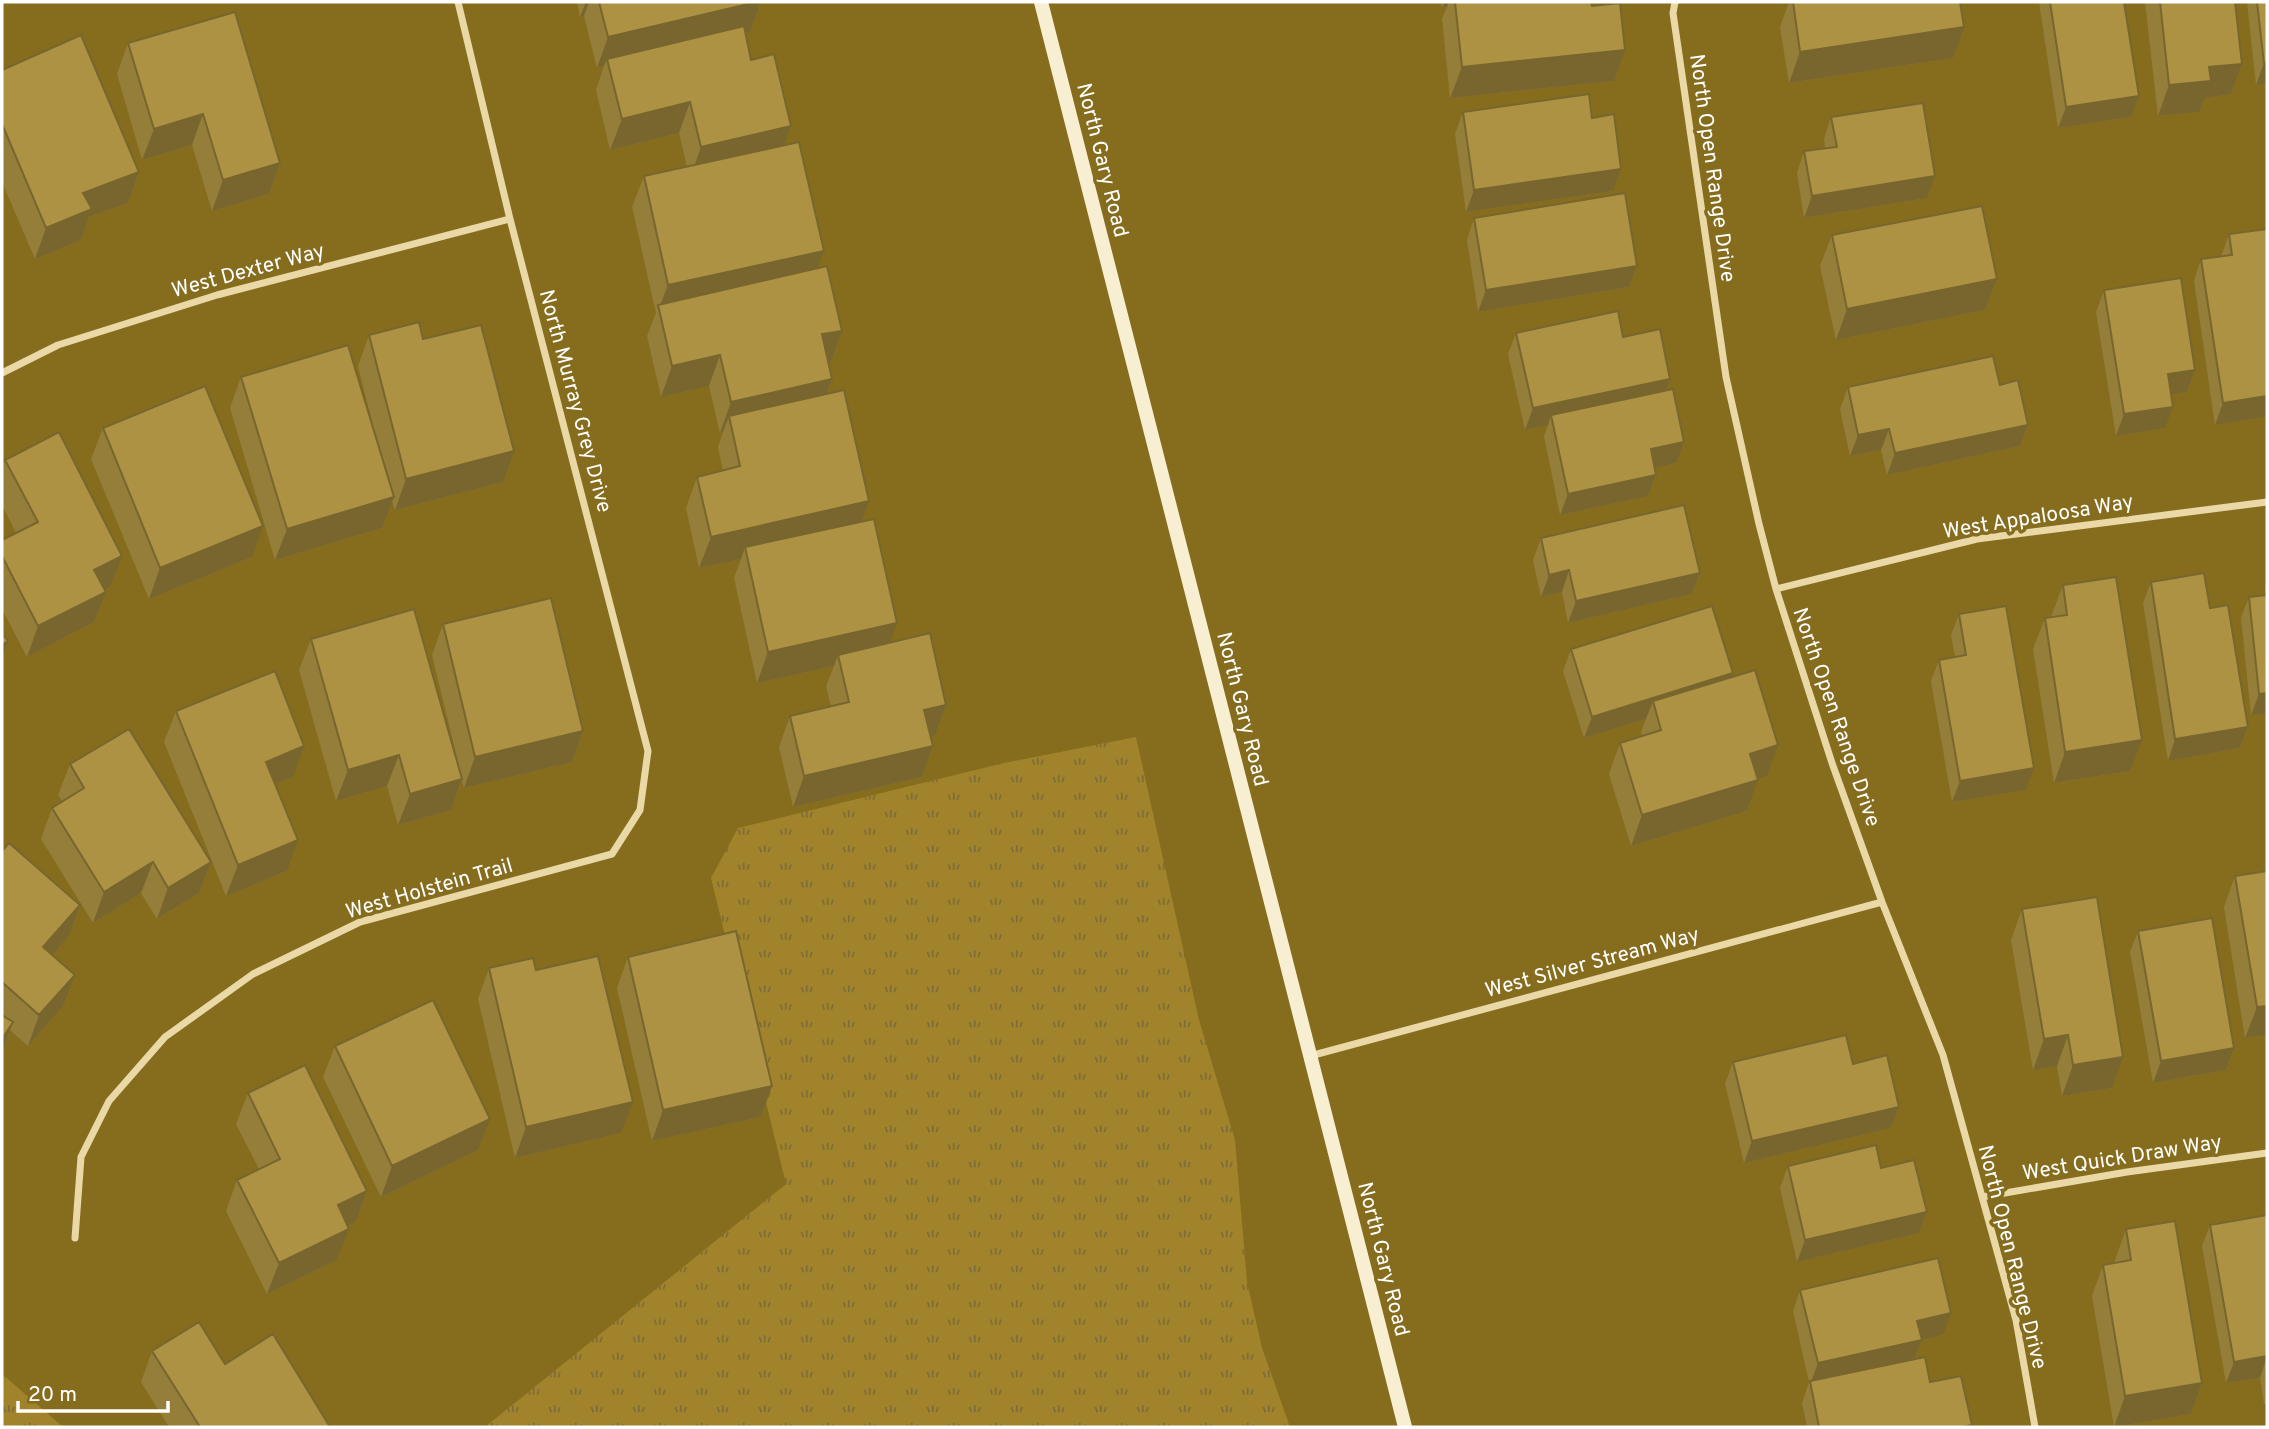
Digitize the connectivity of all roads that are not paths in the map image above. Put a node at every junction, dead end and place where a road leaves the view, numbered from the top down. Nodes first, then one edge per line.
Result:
1 (458, 2) edge
2 (1041, 2) edge
3 (1675, 2) edge
4 (510, 219) junction
5 (2, 373) edge
6 (2267, 502) edge
7 (1776, 589) junction
8 (640, 810) joint
9 (1882, 902) junction
10 (1310, 1056) junction
11 (2267, 1153) edge
12 (1982, 1197) junction
13 (75, 1238) dead end
14 (1405, 1427) edge
15 (2035, 1427) edge

1 - 4 street, North Murray Grey Drive
2 - 10 main road, North Gary Road
3 - 7 street, North Open Range Drive
4 - 5 street, West Dexter Way
4 - 8 street, North Murray Grey Drive
6 - 7 street, West Appaloosa Way
7 - 9 street, North Open Range Drive
8 - 13 street, West Holstein Trail
9 - 10 street, West Silver Stream Way
9 - 12 street, North Open Range Drive
10 - 14 main road, North Gary Road
11 - 12 street, West Quick Draw Way
12 - 15 street, North Open Range Drive

